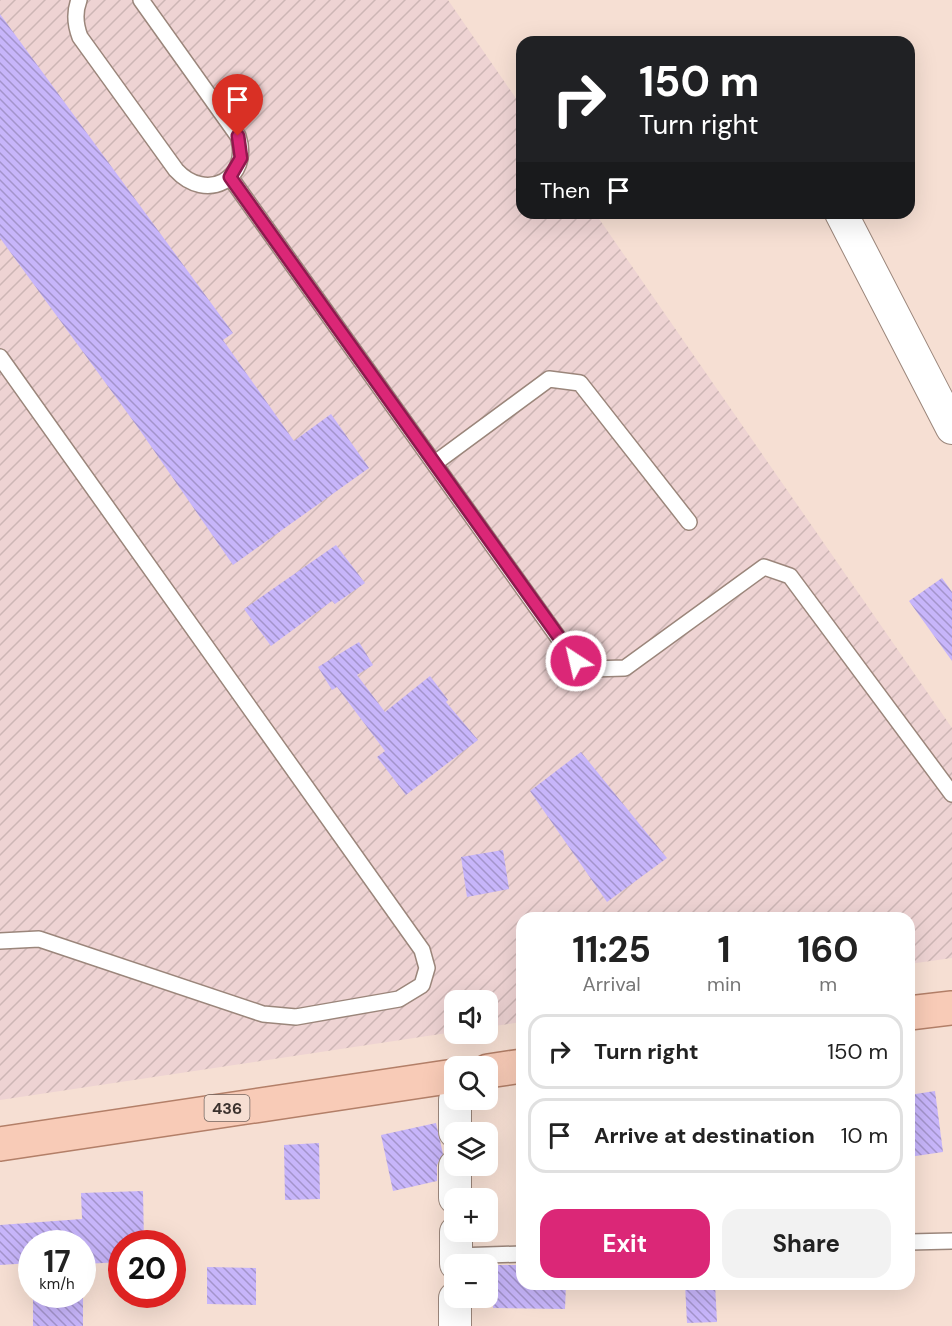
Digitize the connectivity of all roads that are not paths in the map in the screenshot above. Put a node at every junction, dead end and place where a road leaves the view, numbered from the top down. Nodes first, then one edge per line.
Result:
1 (80, 0) edge
2 (144, 2) edge
3 (230, 177) junction
4 (844, 219) edge
5 (0, 357) edge
6 (952, 428) edge
7 (435, 463) junction
8 (689, 522) dead end
9 (952, 794) edge
10 (0, 941) edge
11 (952, 1008) edge
12 (915, 1012) edge
13 (516, 1067) edge
14 (498, 1070) edge
15 (444, 1077) edge
16 (0, 1144) edge
17 (952, 1241) edge
18 (915, 1242) edge
19 (456, 1251) edge
20 (516, 1254) edge
21 (455, 1308) edge
22 (454, 1326) edge

1 - 3 lane
2 - 3 lane
3 - 7 lane
4 - 6 street
5 - 10 lane
7 - 8 lane
7 - 9 lane
11 - 12 main road
13 - 14 main road
15 - 16 main road, 436
17 - 18 lane
19 - 20 lane
21 - 22 street

